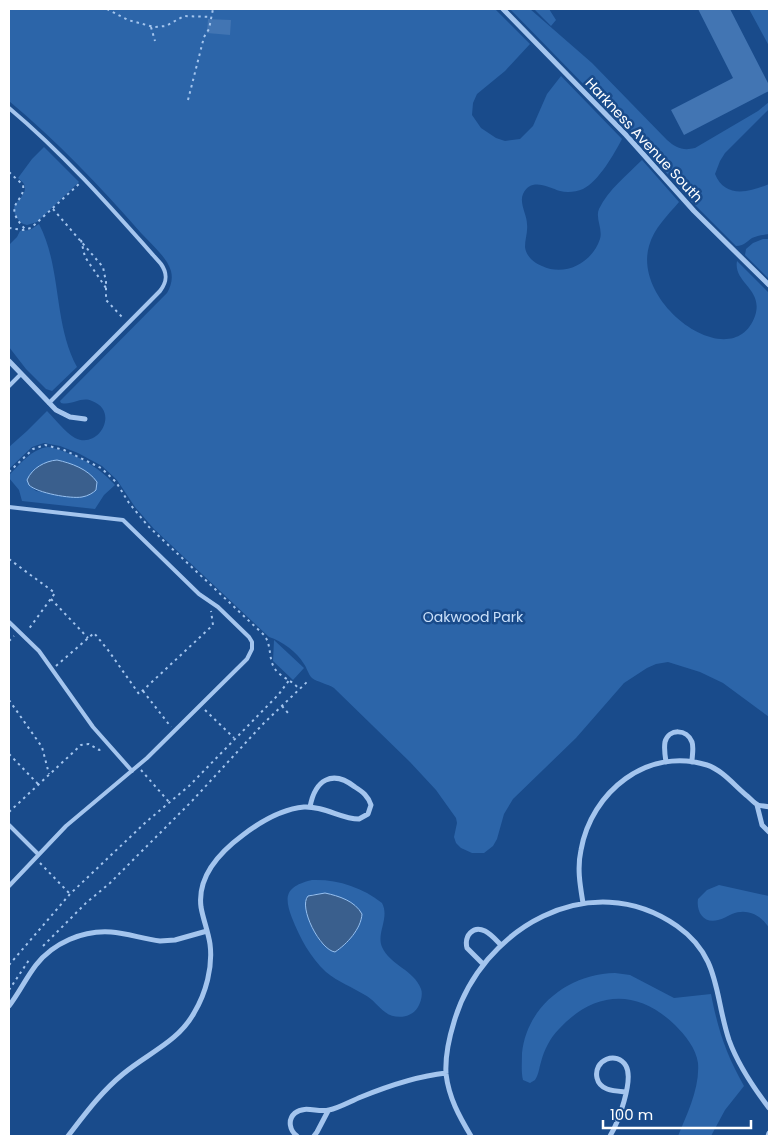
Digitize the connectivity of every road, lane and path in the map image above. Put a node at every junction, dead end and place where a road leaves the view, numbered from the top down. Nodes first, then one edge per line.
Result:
1 (107, 9) edge
2 (212, 9) edge
3 (503, 9) edge
4 (211, 18) junction
5 (150, 27) junction
6 (155, 41) dead end
7 (188, 100) dead end
8 (9, 108) edge
9 (9, 172) edge
10 (84, 179) junction
11 (53, 209) junction
12 (9, 228) edge
13 (26, 230) junction
14 (81, 240) junction
15 (769, 286) edge
16 (106, 288) junction
17 (128, 324) junction
18 (9, 361) edge
19 (21, 374) junction
20 (9, 386) edge
21 (49, 403) junction
22 (85, 419) dead end
23 (9, 472) edge
24 (9, 508) edge
25 (9, 559) edge
26 (50, 599) junction
27 (214, 604) junction
28 (9, 622) edge
29 (24, 636) junction
30 (88, 638) junction
31 (53, 669) junction
32 (290, 680) junction
33 (308, 681) dead end
34 (299, 689) junction
35 (143, 691) junction
36 (9, 700) edge
37 (200, 705) junction
38 (282, 706) junction
39 (288, 713) dead end
40 (174, 730) junction
41 (234, 738) junction
42 (108, 744) junction
43 (9, 754) edge
44 (666, 762) junction
45 (692, 762) junction
46 (138, 766) junction
47 (132, 771) junction
48 (49, 774) junction
49 (38, 784) junction
50 (170, 802) junction
51 (757, 805) junction
52 (769, 806) edge
53 (310, 807) junction
54 (9, 812) edge
55 (9, 825) edge
56 (769, 832) edge
57 (36, 856) junction
58 (9, 886) edge
59 (70, 894) junction
60 (583, 903) junction
61 (207, 931) junction
62 (501, 945) junction
63 (37, 952) dead end
64 (30, 959) dead end
65 (483, 964) junction
66 (9, 966) edge
67 (9, 990) edge
68 (9, 1006) edge
69 (446, 1073) junction
70 (626, 1092) junction
71 (769, 1108) edge
72 (328, 1111) junction
73 (68, 1136) edge
74 (297, 1136) edge
75 (314, 1136) edge
76 (471, 1136) edge
77 (610, 1136) edge

1 - 5 path
2 - 4 path
3 - 15 street, Harkness Avenue South
4 - 5 path
4 - 7 path
5 - 6 path
8 - 10 lane
9 - 13 path
10 - 11 path
10 - 17 lane
11 - 13 path
11 - 14 path
12 - 13 path
14 - 16 path
14 - 16 path
16 - 17 path
17 - 21 lane
18 - 19 street
19 - 20 lane
19 - 21 street
21 - 22 street
23 - 32 path
24 - 27 lane
25 - 26 path
26 - 29 path
26 - 30 path
27 - 35 path
27 - 37 lane
28 - 29 lane
29 - 31 lane
30 - 31 path
30 - 35 path
31 - 42 lane
32 - 34 path
32 - 41 path
33 - 34 path
34 - 38 path
35 - 40 path
36 - 48 path
37 - 40 lane
37 - 41 path
38 - 39 path
38 - 63 path
40 - 46 lane
41 - 50 path
42 - 47 lane
42 - 48 path
43 - 49 path
44 - 45 street
44 - 45 street
44 - 60 street
45 - 51 street
46 - 47 lane
46 - 50 path
47 - 57 lane
48 - 49 path
49 - 54 path
50 - 59 path
51 - 52 street
51 - 56 street
53 - 53 street
53 - 61 street
55 - 57 lane
57 - 58 lane
57 - 59 path
59 - 66 path
60 - 62 street
60 - 71 street
61 - 68 street
61 - 73 street
62 - 65 street
62 - 65 street
64 - 67 path
65 - 69 street
69 - 72 street
69 - 76 street
70 - 70 street
70 - 77 street
72 - 74 street
72 - 75 street

